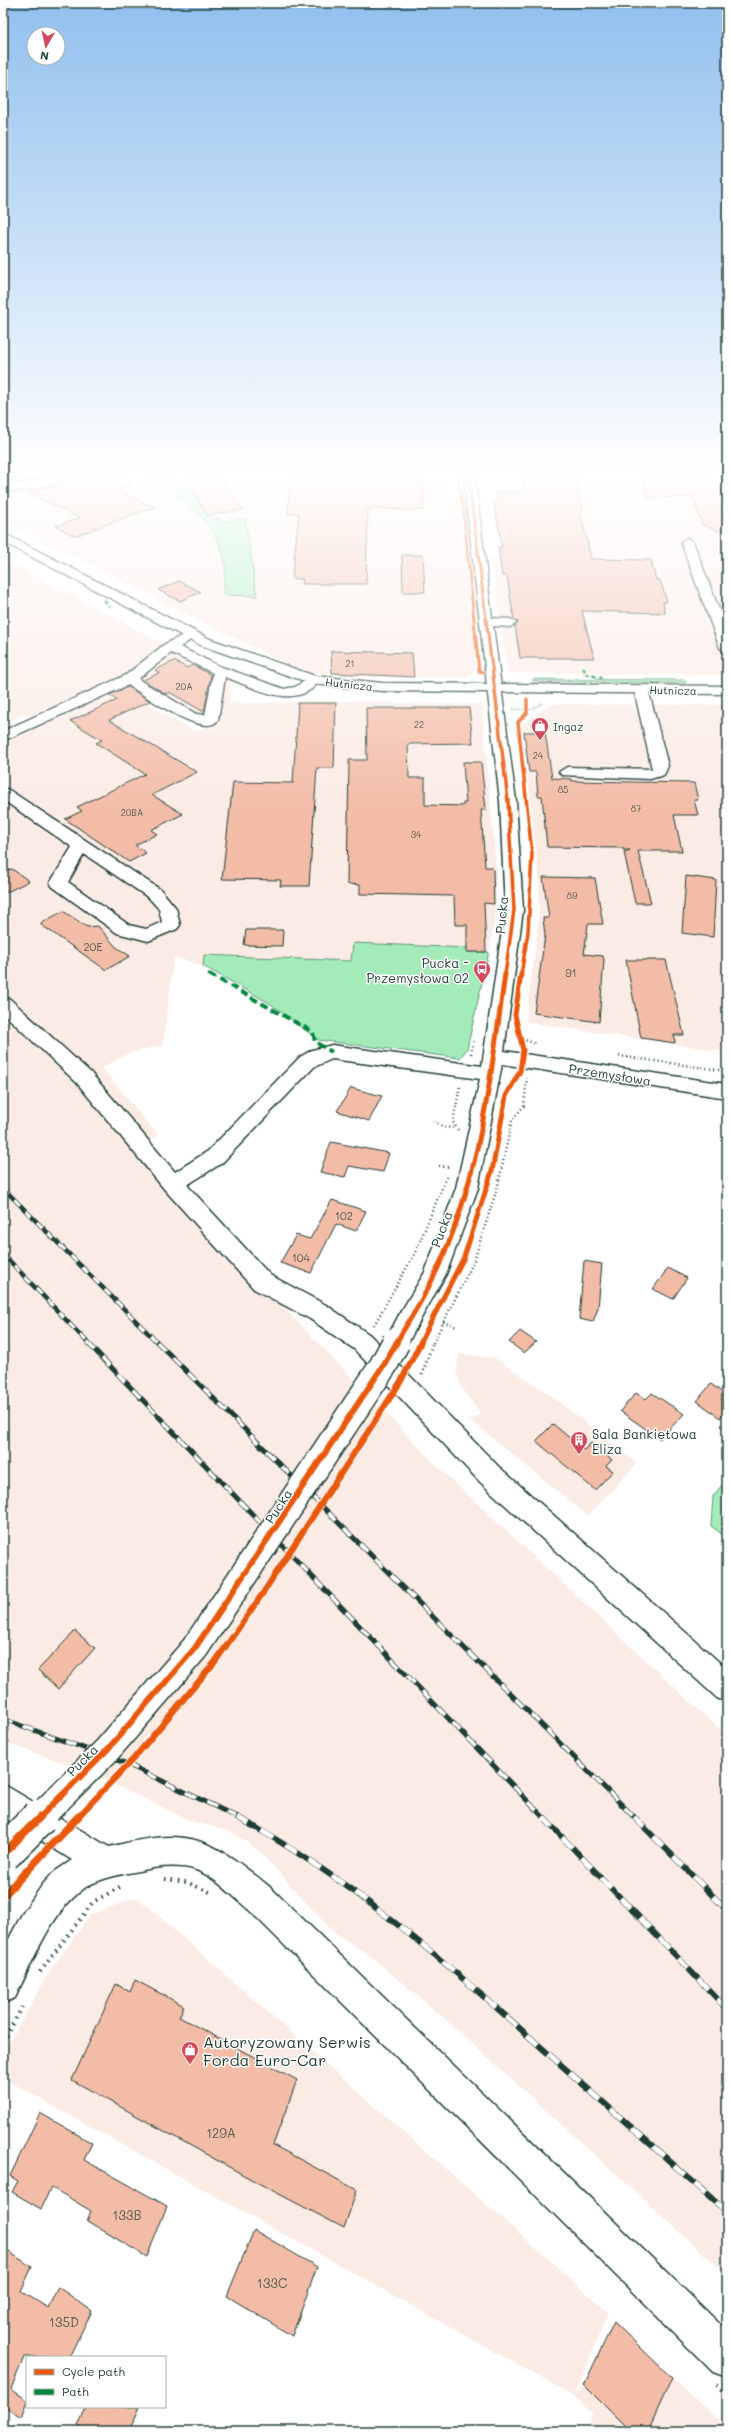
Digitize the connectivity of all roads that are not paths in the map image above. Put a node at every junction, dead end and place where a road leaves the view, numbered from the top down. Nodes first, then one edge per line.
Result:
1 (96, 586) edge
2 (482, 586) edge
3 (704, 586) edge
4 (486, 622) junction
5 (510, 623) dead end
6 (191, 635) junction
7 (170, 647) junction
8 (727, 648) edge
9 (221, 672) junction
10 (128, 679) junction
11 (313, 680) junction
12 (494, 688) junction
13 (641, 690) junction
14 (727, 690) edge
15 (3, 736) edge
16 (568, 772) dead end
17 (3, 793) edge
18 (82, 846) junction
19 (3, 1003) edge
20 (493, 1065) junction
21 (727, 1091) edge
22 (173, 1184) junction
23 (727, 1688) edge
24 (3, 1799) edge
25 (3, 1854) edge
26 (116, 1874) junction
27 (14, 1993) edge
28 (719, 2369) edge

1 - 6 street, Hutnicza
2 - 4 street, Pucka
3 - 8 street
4 - 5 street
4 - 12 street, Pucka
6 - 7 street
6 - 11 street, Hutnicza
7 - 9 street
7 - 10 street
9 - 10 street
9 - 11 street
10 - 15 street
11 - 12 street, Hutnicza
12 - 13 street, Hutnicza
12 - 20 street, Pucka
13 - 14 street, Hutnicza
13 - 16 street
17 - 18 street
18 - 18 street
19 - 22 street
20 - 21 street, Przemysłowa
20 - 22 street, Przemysłowa
20 - 25 street, Pucka, bridge
22 - 23 street
24 - 26 street
26 - 27 street
26 - 28 street

